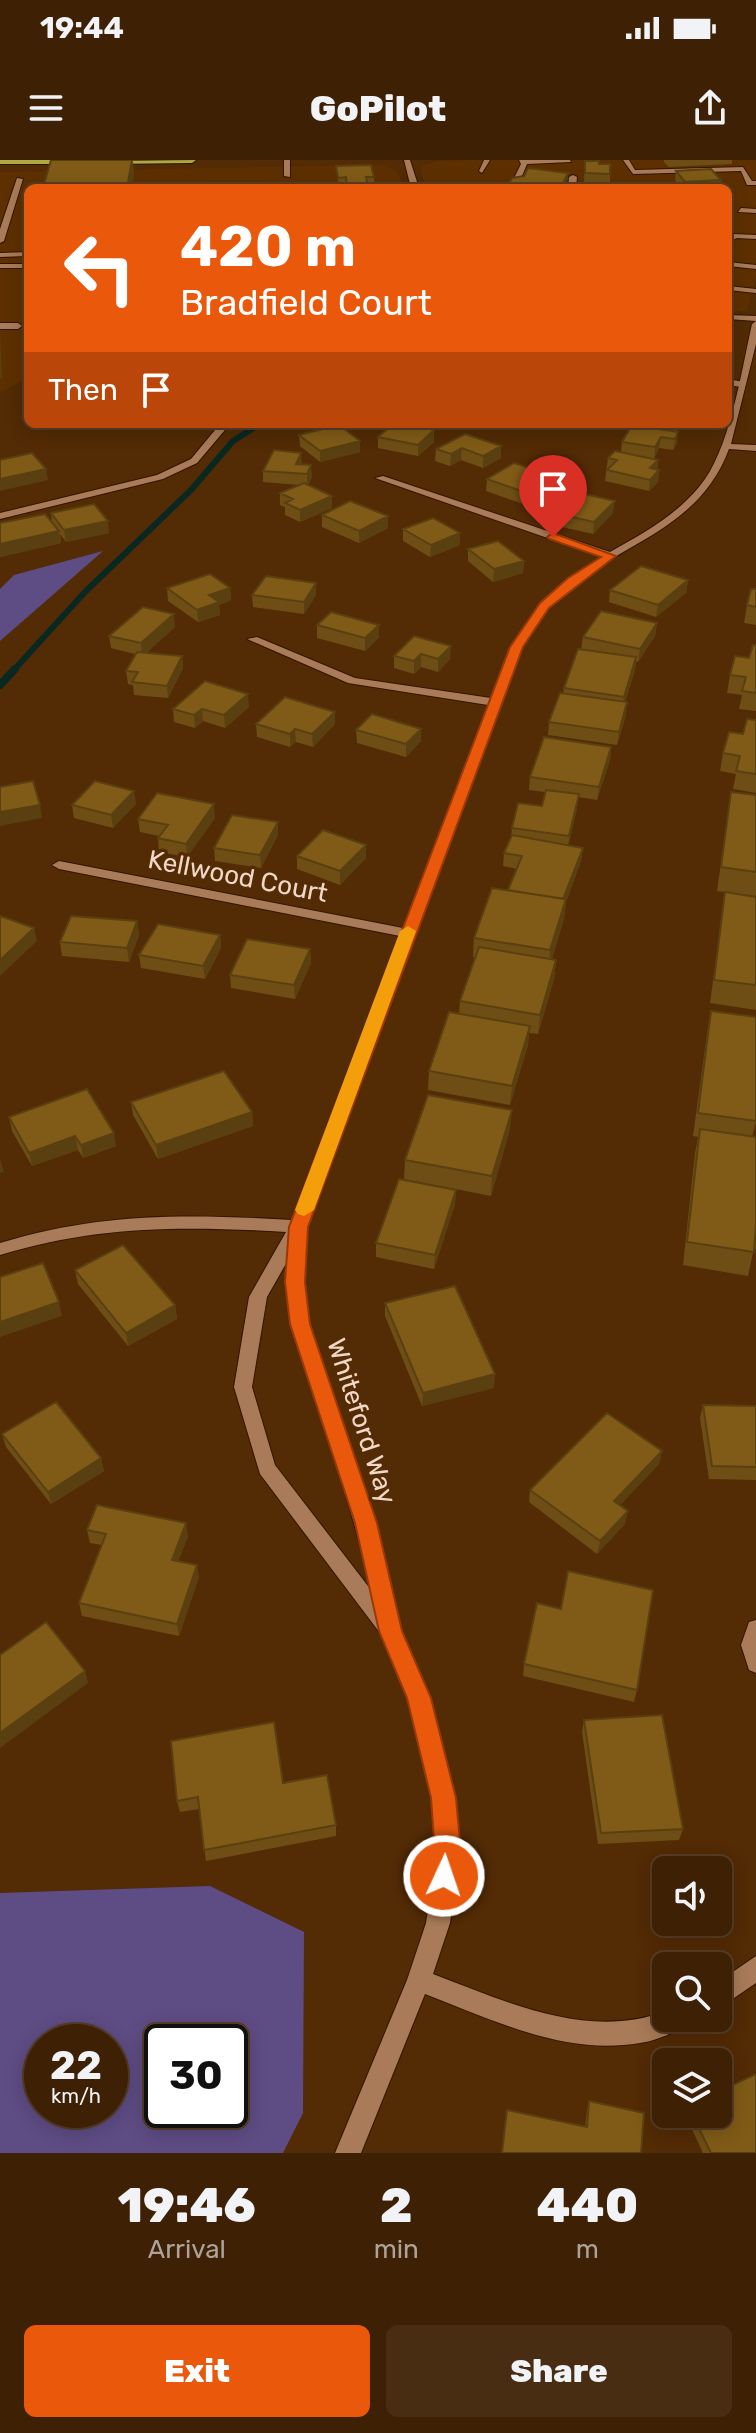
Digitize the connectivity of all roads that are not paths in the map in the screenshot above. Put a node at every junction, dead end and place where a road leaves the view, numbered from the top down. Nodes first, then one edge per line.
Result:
1 (167, 160) edge
2 (192, 160) edge
3 (287, 160) edge
4 (407, 160) edge
5 (487, 160) edge
6 (567, 160) edge
7 (626, 160) edge
8 (654, 160) edge
9 (737, 160) edge
10 (0, 161) edge
11 (89, 161) edge
12 (104, 161) edge
13 (523, 161) edge
14 (743, 169) junction
15 (482, 171) dead end
16 (660, 171) junction
17 (288, 176) dead end
18 (573, 177) dead end
19 (19, 179) dead end
20 (756, 183) edge
21 (414, 184) edge
22 (512, 184) edge
23 (572, 184) edge
24 (741, 210) dead end
25 (756, 211) edge
26 (756, 237) edge
27 (732, 238) edge
28 (0, 241) edge
29 (24, 254) edge
30 (0, 255) edge
31 (732, 264) edge
32 (0, 266) edge
33 (24, 266) edge
34 (756, 267) edge
35 (732, 288) edge
36 (756, 291) edge
37 (732, 318) edge
38 (756, 322) edge
39 (0, 326) edge
40 (18, 326) dead end
41 (753, 354) edge
42 (735, 383) edge
43 (222, 428) edge
44 (727, 428) edge
45 (724, 446) junction
46 (756, 448) edge
47 (380, 478) dead end
48 (0, 516) edge
49 (610, 556) junction
50 (253, 639) dead end
51 (494, 702) junction
52 (59, 865) dead end
53 (407, 933) junction
54 (298, 1227) junction
55 (0, 1249) edge
56 (756, 1629) edge
57 (391, 1631) junction
58 (756, 1663) edge
59 (756, 1968) edge
60 (419, 1980) junction
61 (732, 1986) edge
62 (652, 2027) edge
63 (348, 2153) edge

1 - 2 main road
1 - 12 main road
3 - 17 street
4 - 21 street
5 - 15 street
6 - 13 street
7 - 16 street
8 - 16 street
9 - 14 street
10 - 11 main road
13 - 22 street
14 - 16 street
14 - 20 street
18 - 23 street
19 - 28 street
24 - 25 street
26 - 27 street
29 - 30 street
31 - 34 street
32 - 33 street
35 - 36 street
37 - 38 street
38 - 41 street, Whiteford Way
39 - 40 street
41 - 42 street, Whiteford Way
43 - 48 street
44 - 45 street, Whiteford Way
45 - 46 street
45 - 49 street, Whiteford Way
47 - 49 street
49 - 51 street, Whiteford Way
50 - 51 street
51 - 53 street, Whiteford Way
52 - 53 street, Kellwood Court
53 - 54 street, Whiteford Way
54 - 55 street
54 - 57 street, Whiteford Way
54 - 57 street, Whiteford Way
56 - 58 street
57 - 60 street, Whiteford Way
59 - 61 street
60 - 62 street
60 - 63 street, Whiteford Way

